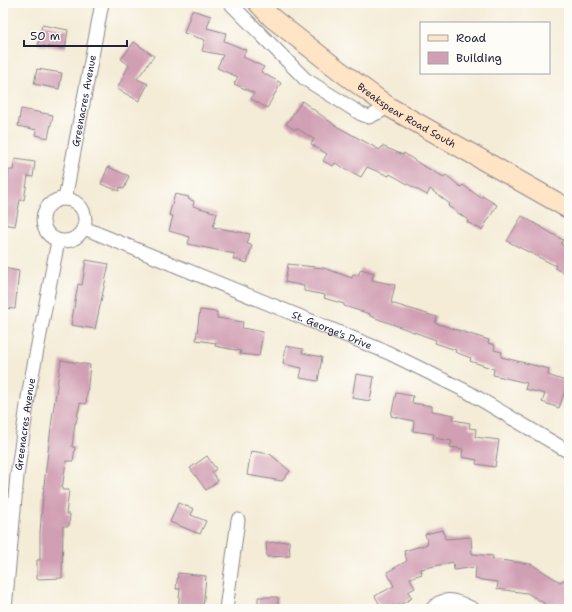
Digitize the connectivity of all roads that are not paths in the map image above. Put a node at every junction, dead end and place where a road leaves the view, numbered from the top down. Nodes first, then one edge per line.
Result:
1 (102, 3) edge
2 (230, 3) edge
3 (258, 3) edge
4 (389, 107) junction
5 (65, 199) junction
6 (569, 209) edge
7 (84, 228) junction
8 (58, 241) junction
9 (569, 452) edge
10 (238, 520) dead end
11 (5, 609) edge
12 (226, 609) edge
13 (432, 609) edge
14 (473, 609) edge

1 - 5 street, Greenacres Avenue
2 - 4 street
3 - 4 street, Breakspear Road South
4 - 6 street, Breakspear Road South
5 - 7 street
5 - 8 street
7 - 8 street
7 - 9 street, St. George's Drive
8 - 11 street, Greenacres Avenue
10 - 12 street
13 - 14 street

